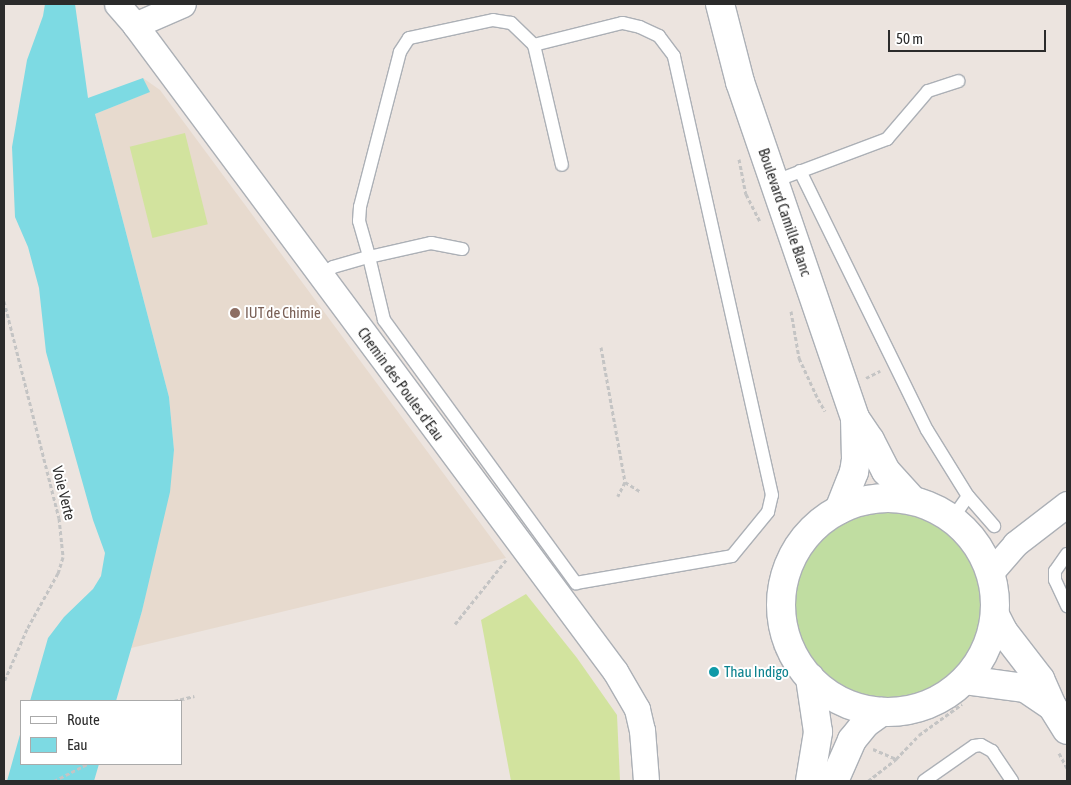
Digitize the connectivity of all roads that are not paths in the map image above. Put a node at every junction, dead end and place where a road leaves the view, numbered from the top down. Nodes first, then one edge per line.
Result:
1 (117, 4) edge
2 (183, 4) edge
3 (720, 4) edge
4 (135, 25) junction
5 (534, 45) junction
6 (958, 81) dead end
7 (562, 165) dead end
8 (800, 171) junction
9 (775, 182) junction
10 (462, 249) dead end
11 (369, 257) junction
12 (320, 274) junction
13 (855, 418) junction
14 (968, 496) junction
15 (912, 500) junction
16 (1067, 504) edge
17 (828, 511) junction
18 (952, 519) junction
19 (994, 526) dead end
20 (1067, 554) edge
21 (990, 572) junction
22 (1067, 606) edge
23 (996, 615) junction
24 (799, 676) junction
25 (968, 691) junction
26 (1052, 706) junction
27 (881, 712) junction
28 (1062, 739) edge
29 (646, 781) edge
30 (810, 781) edge
31 (834, 781) edge
32 (924, 781) edge
33 (1012, 781) edge

1 - 4 street, Chemin des Poules d'Eau
2 - 4 street
3 - 9 main road, Boulevard Camille Blanc
4 - 12 street, Chemin des Poules d'Eau
5 - 7 lane
5 - 11 lane
5 - 11 lane
6 - 8 lane
8 - 9 lane
8 - 14 lane
9 - 13 main road, Boulevard Camille Blanc
10 - 11 lane
11 - 12 lane
12 - 29 street, Chemin des Poules d'Eau
13 - 15 main road, Boulevard Camille Blanc
13 - 17 main road, Boulevard Camille Blanc
14 - 18 lane
14 - 19 lane
15 - 17 main road
15 - 18 main road
16 - 21 street
17 - 24 main road
18 - 21 main road
20 - 22 lane
21 - 23 main road
23 - 25 main road
23 - 26 main road
24 - 27 main road
24 - 30 main road
25 - 26 main road
25 - 27 main road
26 - 28 main road
27 - 31 main road
32 - 33 lane

